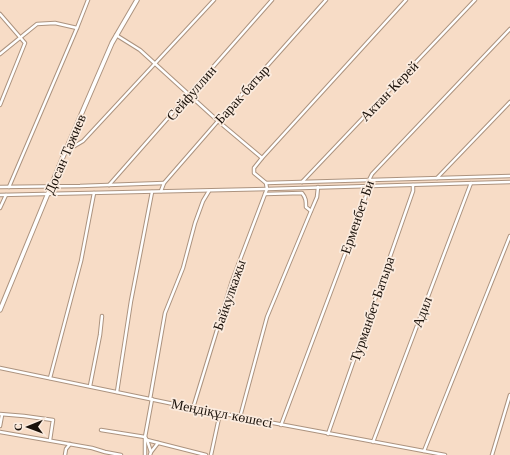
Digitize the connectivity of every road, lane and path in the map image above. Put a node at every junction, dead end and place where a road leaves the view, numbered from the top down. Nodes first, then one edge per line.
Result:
1 (88, 0) edge
2 (137, 0) edge
3 (214, 0) edge
4 (272, 0) edge
5 (326, 0) edge
6 (406, 0) edge
7 (475, 0) edge
8 (0, 14) edge
9 (77, 28) junction
10 (510, 29) edge
11 (116, 35) junction
12 (20, 38) junction
13 (0, 54) edge
14 (155, 64) junction
15 (189, 95) junction
16 (510, 102) edge
17 (0, 105) edge
18 (218, 121) junction
19 (65, 152) junction
20 (262, 158) junction
21 (510, 172) edge
22 (508, 176) edge
23 (437, 178) junction
24 (369, 180) junction
25 (302, 182) junction
26 (510, 182) edge
27 (164, 183) junction
28 (266, 183) junction
29 (471, 183) junction
30 (109, 185) junction
31 (369, 185) junction
32 (413, 185) junction
33 (52, 186) junction
34 (0, 187) edge
35 (9, 187) junction
36 (318, 187) junction
37 (267, 189) junction
38 (210, 190) junction
39 (152, 192) junction
40 (161, 192) junction
41 (94, 193) junction
42 (48, 194) junction
43 (266, 194) junction
44 (0, 195) edge
45 (6, 195) junction
46 (0, 208) edge
47 (311, 211) junction
48 (510, 236) edge
49 (0, 310) edge
50 (102, 316) dead end
51 (0, 368) edge
52 (50, 378) junction
53 (90, 386) junction
54 (117, 392) junction
55 (510, 395) edge
56 (151, 399) junction
57 (193, 408) junction
58 (220, 413) junction
59 (1, 414) edge
60 (240, 417) junction
61 (281, 425) junction
62 (0, 426) edge
63 (101, 430) dead end
64 (0, 432) edge
65 (328, 434) junction
66 (146, 439) junction
67 (50, 440) junction
68 (372, 442) junction
69 (158, 443) junction
70 (70, 444) junction
71 (424, 451) junction
72 (151, 454) edge
73 (65, 455) edge
74 (121, 455) edge
75 (145, 455) edge
76 (206, 455) edge
77 (211, 455) edge
78 (445, 455) edge
79 (492, 455) edge

1 - 9 street
2 - 11 street, Досан Тажиев
3 - 14 street
4 - 15 street, Сейфуллин
5 - 18 street, Барак батыр
6 - 20 street
7 - 25 street, Актан Керей
8 - 12 street
9 - 12 street
9 - 35 street
10 - 24 street, Ерменбет Би
11 - 14 street
11 - 19 street, Досан Тажиев
12 - 13 street
12 - 17 street
14 - 15 street
14 - 19 street
15 - 18 street
15 - 30 street, Сейфуллин
16 - 23 street
18 - 20 street
18 - 27 street, Барак батыр
19 - 33 street, Досан Тажиев
20 - 28 street
21 - 22 street
22 - 23 street
23 - 24 street
24 - 25 street
24 - 31 street, Ерменбет Би
25 - 28 street
26 - 29 street
27 - 30 street
27 - 40 street, Барак батыр
28 - 37 street, Байкулкажы
29 - 32 street
29 - 68 street, Адил
30 - 33 street
31 - 32 street
31 - 36 street
31 - 61 street, Ерменбет Би
32 - 65 street, Турманбет Батыра
33 - 35 street
33 - 42 street, Досан Тажиев
34 - 35 street
36 - 37 street
36 - 47 street
37 - 38 street
37 - 43 street, Байкулкажы
38 - 40 street
38 - 56 street
39 - 40 street
39 - 41 street
39 - 54 street
41 - 42 street
41 - 52 street
42 - 45 street
42 - 49 street, Досан Тажиев
43 - 47 street
43 - 57 street, Байкулкажы
44 - 45 street
45 - 46 street
47 - 60 street
48 - 71 street
50 - 53 street
51 - 52 street, Меңдіқұл көшесі
52 - 53 street, Меңдіқұл көшесі
53 - 54 street, Меңдіқұл көшесі
54 - 56 street, Меңдіқұл көшесі
55 - 79 street
56 - 57 street, Меңдіқұл көшесі
56 - 66 street
57 - 58 street, Меңдіқұл көшесі
58 - 60 street, Меңдіқұл көшесі
58 - 77 street
59 - 62 street
59 - 67 street
60 - 61 street, Меңдіқұл көшесі
61 - 65 street, Меңдіқұл көшесі
63 - 66 street
64 - 67 street
65 - 68 street, Меңдіқұл көшесі
66 - 69 street
66 - 72 street
66 - 75 street
67 - 70 street
68 - 71 street, Меңдіқұл көшесі
69 - 72 street
69 - 76 street
70 - 73 street
70 - 74 street
71 - 78 street, Меңдіқұл көшесі

